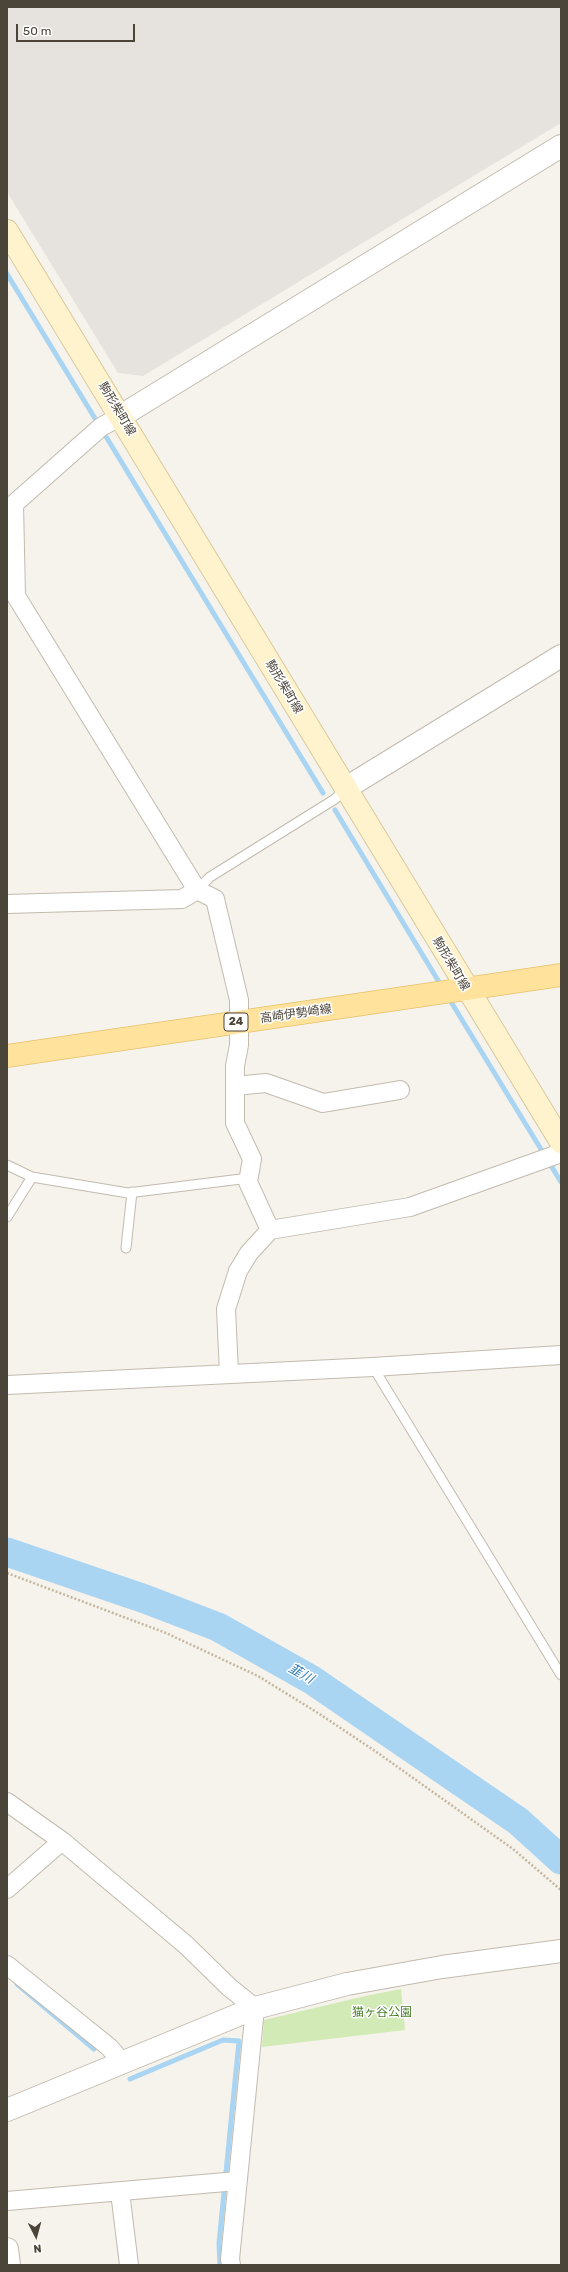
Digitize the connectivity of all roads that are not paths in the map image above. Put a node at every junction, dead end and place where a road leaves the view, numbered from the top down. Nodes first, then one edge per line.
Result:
1 (561, 146) edge
2 (7, 231) edge
3 (121, 416) junction
4 (11, 506) edge
5 (11, 597) edge
6 (561, 656) edge
7 (346, 788) junction
8 (197, 890) junction
9 (7, 904) edge
10 (561, 976) edge
11 (466, 989) junction
12 (239, 1022) junction
13 (7, 1056) edge
14 (235, 1086) junction
15 (400, 1090) dead end
16 (561, 1142) edge
17 (561, 1153) edge
18 (7, 1165) edge
19 (32, 1177) junction
20 (249, 1178) junction
21 (132, 1192) junction
22 (7, 1218) edge
23 (270, 1230) junction
24 (126, 1248) dead end
25 (561, 1355) edge
26 (373, 1367) junction
27 (229, 1373) junction
28 (7, 1385) edge
29 (561, 1675) edge
30 (7, 1802) edge
31 (62, 1841) junction
32 (7, 1890) edge
33 (561, 1951) edge
34 (7, 1965) edge
35 (255, 2008) junction
36 (122, 2062) junction
37 (7, 2110) edge
38 (236, 2181) junction
39 (120, 2192) junction
40 (7, 2201) edge
41 (7, 2249) edge
42 (8, 2265) edge
43 (130, 2265) edge
44 (231, 2265) edge

1 - 3 street
2 - 3 main road, 駒形柴町線
3 - 4 street
3 - 7 main road, 駒形柴町線
4 - 5 street
5 - 8 street
6 - 7 street
7 - 8 lane
7 - 11 main road, 駒形柴町線
8 - 9 street
8 - 12 street
10 - 11 main road, 高崎伊勢崎線 / 24
11 - 12 main road, 高崎伊勢崎線 / 24
11 - 16 main road, 駒形柴町線
12 - 13 main road, 高崎伊勢崎線 / 24
12 - 14 street
14 - 15 street
14 - 20 street
17 - 23 street
18 - 19 lane
19 - 21 lane
19 - 22 lane
20 - 21 lane
20 - 23 street
21 - 24 lane
23 - 27 street
25 - 26 street
26 - 27 street
26 - 29 lane
27 - 28 street
30 - 31 street
31 - 32 street
31 - 35 street
33 - 35 street
34 - 36 street
35 - 36 street
35 - 38 street
36 - 37 street
38 - 39 street
38 - 44 street
39 - 40 street
39 - 43 street
41 - 42 street

